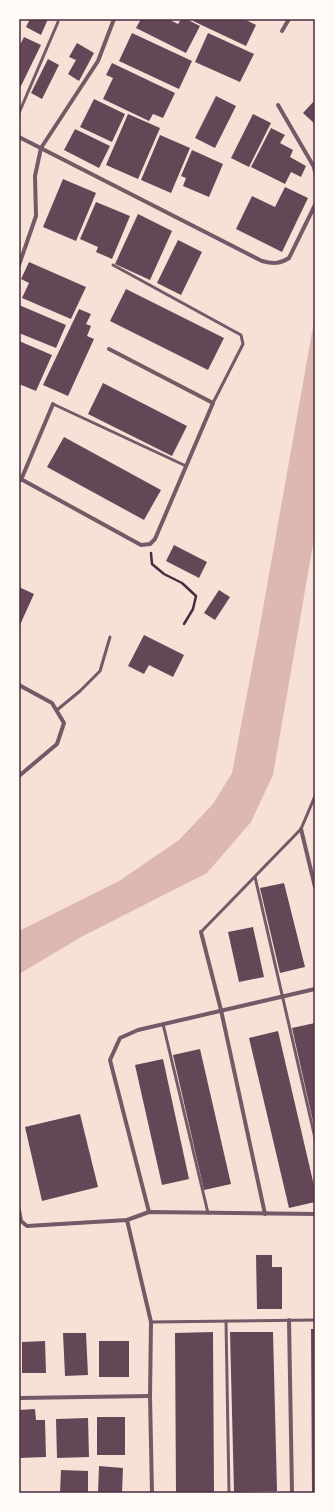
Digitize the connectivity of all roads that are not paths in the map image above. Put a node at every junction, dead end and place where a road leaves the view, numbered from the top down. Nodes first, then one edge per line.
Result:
1 (114, 19) edge
2 (289, 19) edge
3 (58, 22) dead end
4 (282, 31) dead end
5 (278, 105) dead end
6 (19, 113) edge
7 (19, 137) edge
8 (41, 148) junction
9 (315, 172) edge
10 (315, 205) edge
11 (19, 265) edge
12 (113, 265) dead end
13 (109, 349) dead end
14 (213, 403) junction
15 (53, 404) joint
16 (186, 466) junction
17 (20, 479) edge
18 (110, 637) dead end
19 (19, 686) edge
20 (57, 710) junction
21 (20, 774) edge
22 (315, 796) edge
23 (301, 829) junction
24 (255, 876) junction
25 (315, 888) edge
26 (200, 932) joint
27 (315, 989) edge
28 (283, 996) junction
29 (221, 1010) junction
30 (163, 1024) junction
31 (315, 1138) edge
32 (19, 1210) edge
33 (149, 1212) junction
34 (208, 1213) junction
35 (265, 1214) junction
36 (315, 1214) edge
37 (126, 1220) junction
38 (289, 1320) junction
39 (315, 1320) edge
40 (226, 1321) junction
41 (151, 1322) junction
42 (150, 1396) junction
43 (19, 1398) edge
44 (152, 1493) edge
45 (229, 1493) edge
46 (292, 1493) edge

1 - 8 street
2 - 4 street
3 - 6 lane
5 - 9 street
7 - 8 street
8 - 10 street
8 - 11 street
12 - 14 lane
13 - 14 street
14 - 16 street
15 - 16 lane
15 - 17 street
16 - 17 street
18 - 20 lane
19 - 20 street
20 - 21 street
22 - 23 lane
23 - 24 lane
23 - 25 street
24 - 26 lane
24 - 28 lane
26 - 29 street
27 - 28 street
28 - 29 street
28 - 31 lane
29 - 30 street
29 - 35 street
30 - 33 street
30 - 34 lane
32 - 37 street
33 - 34 street
33 - 37 street
34 - 35 street
35 - 36 street
37 - 41 street
38 - 39 lane
38 - 40 lane
38 - 46 street
40 - 41 lane
40 - 45 lane
41 - 42 street
42 - 43 street
42 - 44 street

